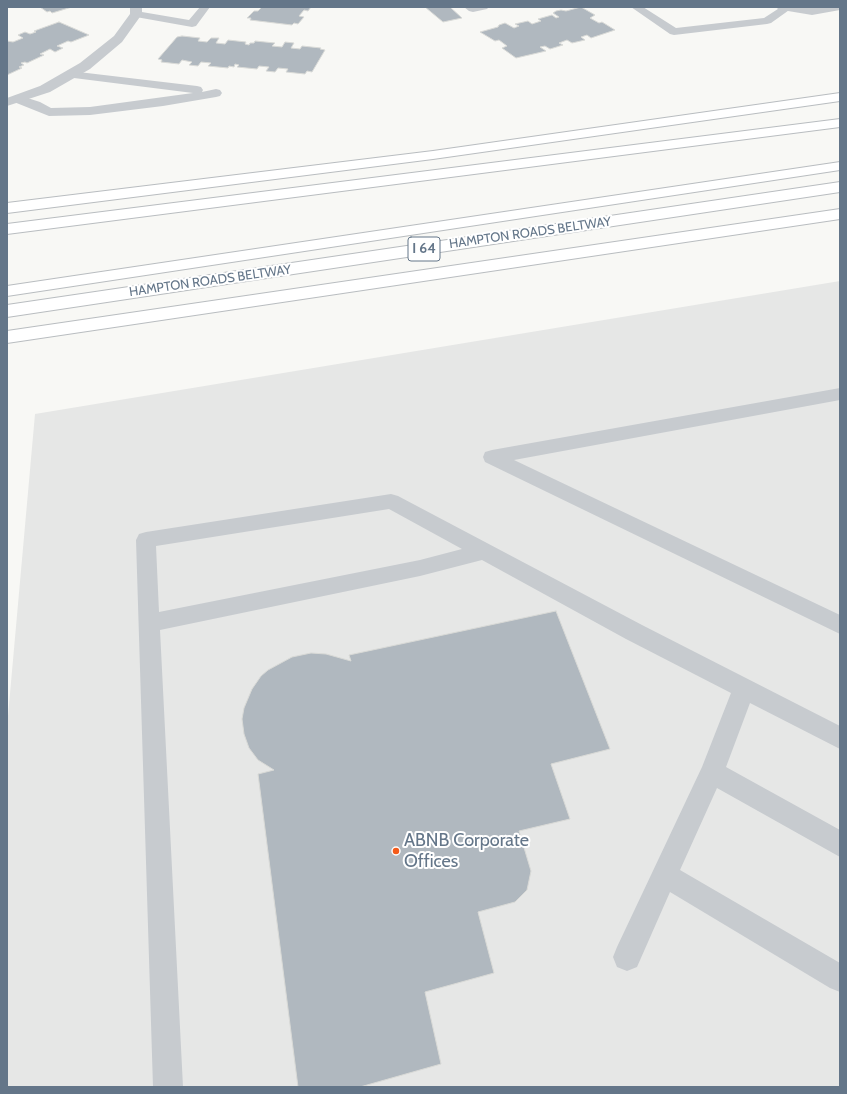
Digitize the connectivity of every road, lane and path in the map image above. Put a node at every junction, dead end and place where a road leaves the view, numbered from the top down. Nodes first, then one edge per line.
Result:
1 (205, 7) edge
2 (470, 7) edge
3 (483, 7) edge
4 (636, 7) edge
5 (840, 7) edge
6 (784, 8) edge
7 (136, 10) edge
8 (70, 75) junction
9 (840, 97) edge
10 (12, 101) edge
11 (840, 123) edge
12 (840, 166) edge
13 (840, 187) edge
14 (7, 208) edge
15 (840, 214) edge
16 (7, 229) edge
17 (7, 291) edge
18 (7, 311) edge
19 (7, 337) edge
20 (840, 394) edge
21 (484, 551) junction
22 (150, 623) junction
23 (840, 625) edge
24 (744, 689) junction
25 (840, 738) edge
26 (712, 772) junction
27 (840, 844) edge
28 (665, 875) junction
29 (627, 957) dead end
30 (840, 978) edge
31 (168, 1087) edge

1 - 7 lane
2 - 3 street
4 - 6 lane
5 - 6 street
7 - 8 street
8 - 10 street
8 - 10 lane
9 - 14 highway
11 - 16 highway
12 - 17 highway
13 - 18 highway, HAMPTON ROADS BELTWAY / I 64
15 - 19 highway
20 - 23 lane
21 - 22 lane
21 - 22 lane
21 - 24 lane
22 - 31 lane
24 - 25 lane
24 - 26 lane
26 - 27 lane
26 - 28 lane
28 - 29 lane
28 - 30 lane

